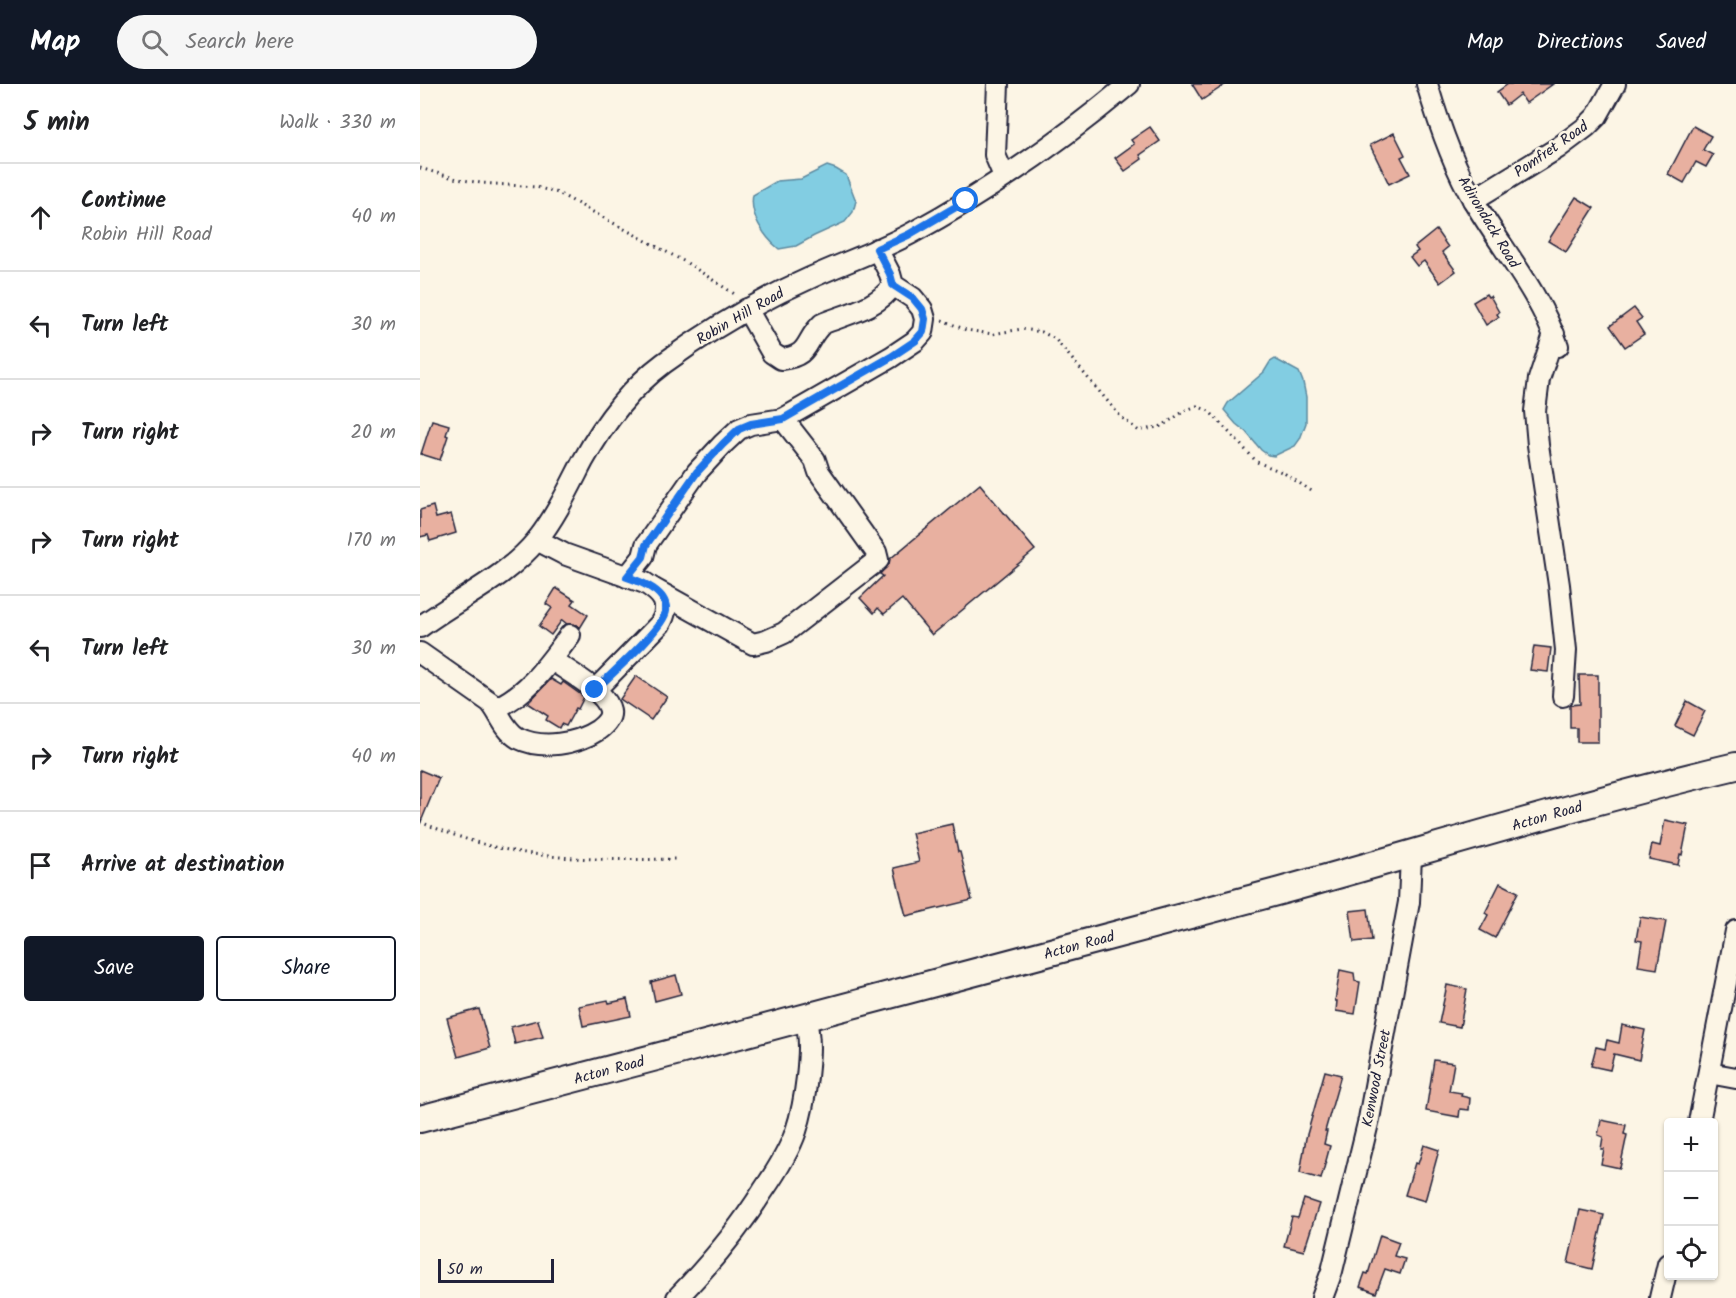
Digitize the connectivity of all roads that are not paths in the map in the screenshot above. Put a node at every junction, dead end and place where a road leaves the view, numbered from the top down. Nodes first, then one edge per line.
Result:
1 (998, 84) edge
2 (1129, 84) edge
3 (1427, 84) edge
4 (1615, 84) edge
5 (1005, 176) junction
6 (1473, 200) junction
7 (877, 249) junction
8 (893, 285) junction
9 (747, 309) junction
10 (1554, 334) junction
11 (1562, 355) dead end
12 (783, 419) junction
13 (537, 540) junction
14 (627, 577) junction
15 (654, 589) junction
16 (420, 627) edge
17 (570, 635) dead end
18 (420, 653) edge
19 (552, 660) junction
20 (595, 690) junction
21 (1563, 696) dead end
22 (496, 708) junction
23 (1736, 766) edge
24 (1411, 855) junction
25 (1736, 931) edge
26 (805, 1018) junction
27 (1709, 1072) junction
28 (1736, 1078) edge
29 (1700, 1118) edge
30 (420, 1119) edge
31 (1664, 1280) edge
32 (677, 1298) edge
33 (1322, 1298) edge
34 (1660, 1298) edge

1 - 5 street
2 - 5 street, Robin Hill Road
3 - 6 street, Adirondack Road
4 - 6 street, Pomfret Road
5 - 7 street, Robin Hill Road
6 - 10 street, Adirondack Road
7 - 8 street
7 - 9 street, Robin Hill Road
8 - 9 street
8 - 12 street
9 - 13 street, Robin Hill Road
10 - 11 street, Adirondack Road
10 - 21 street
12 - 14 street
12 - 15 street
13 - 14 street
13 - 16 street, Robin Hill Road
14 - 15 street
15 - 20 street
17 - 19 street
18 - 22 street
19 - 20 street
19 - 22 street
20 - 22 street
23 - 24 main road, Acton Road
24 - 26 main road, Acton Road
24 - 33 street, Kenwood Street
25 - 27 street
26 - 30 main road, Acton Road
26 - 32 street
27 - 28 street
27 - 29 street
31 - 34 street

